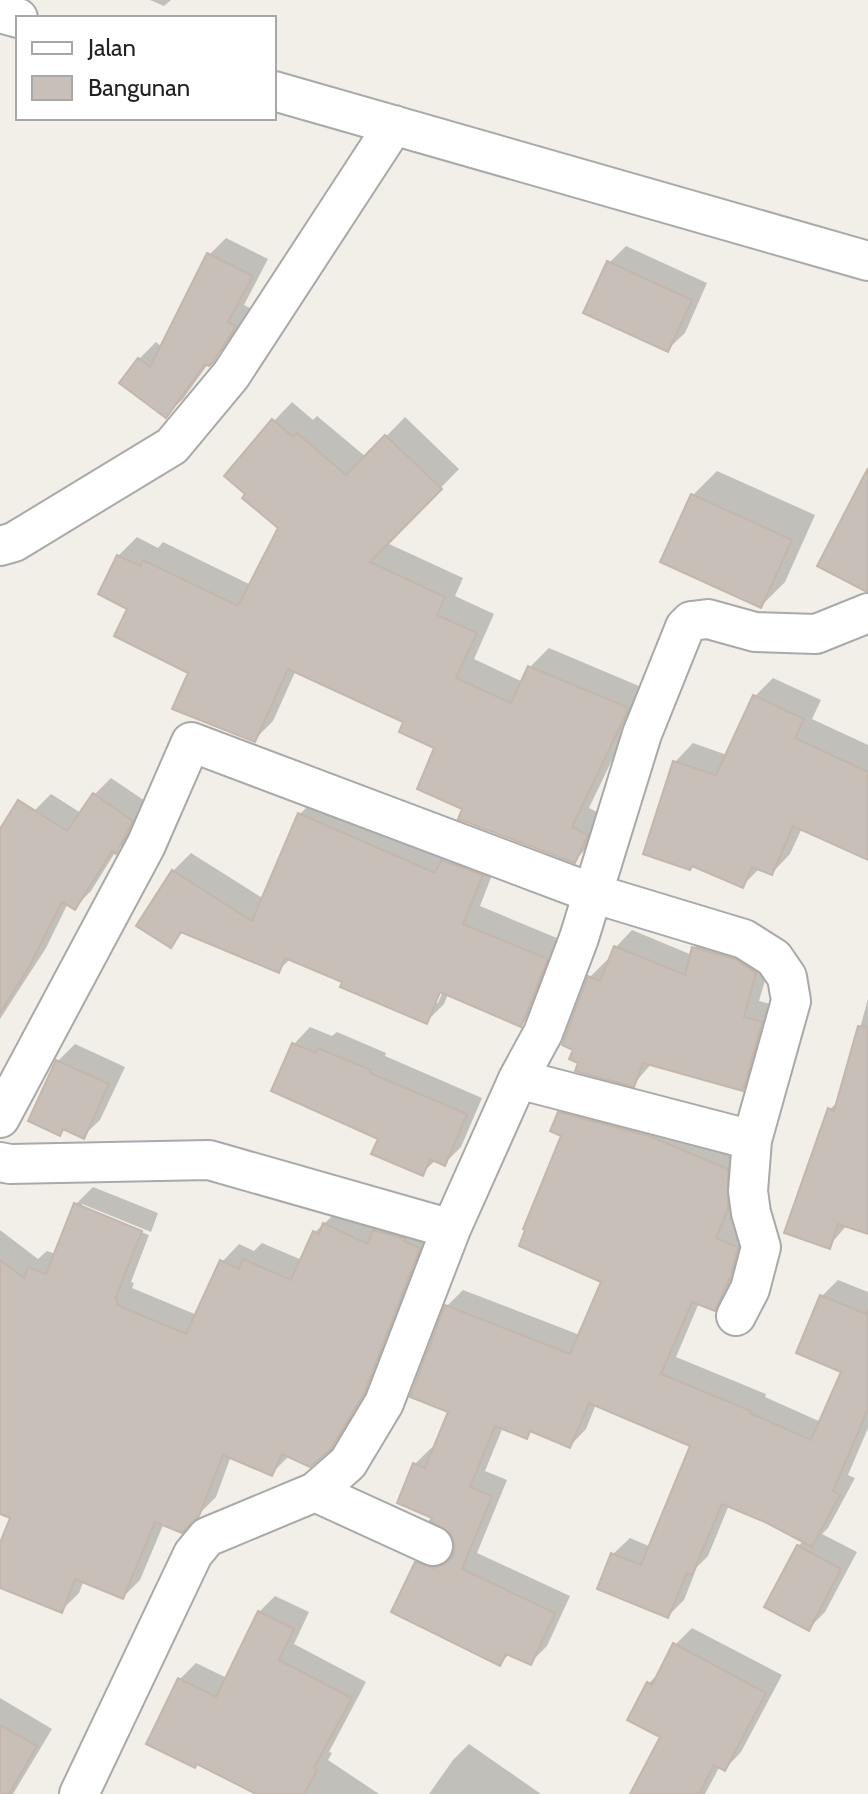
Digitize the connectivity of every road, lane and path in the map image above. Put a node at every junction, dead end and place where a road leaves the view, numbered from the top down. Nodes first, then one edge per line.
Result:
1 (276, 92) edge
2 (394, 125) junction
3 (868, 261) edge
4 (0, 546) edge
5 (868, 613) edge
6 (592, 893) junction
7 (518, 1079) junction
8 (0, 1118) edge
9 (752, 1140) junction
10 (0, 1162) edge
11 (451, 1229) junction
12 (736, 1316) dead end
13 (315, 1492) junction
14 (433, 1546) dead end
15 (79, 1794) edge

1 - 2 street
2 - 3 street
2 - 4 street
5 - 6 street
6 - 7 street
6 - 8 street
6 - 9 street
7 - 9 street
7 - 11 street
9 - 12 street
10 - 11 street
11 - 13 street
13 - 14 street
13 - 15 street

